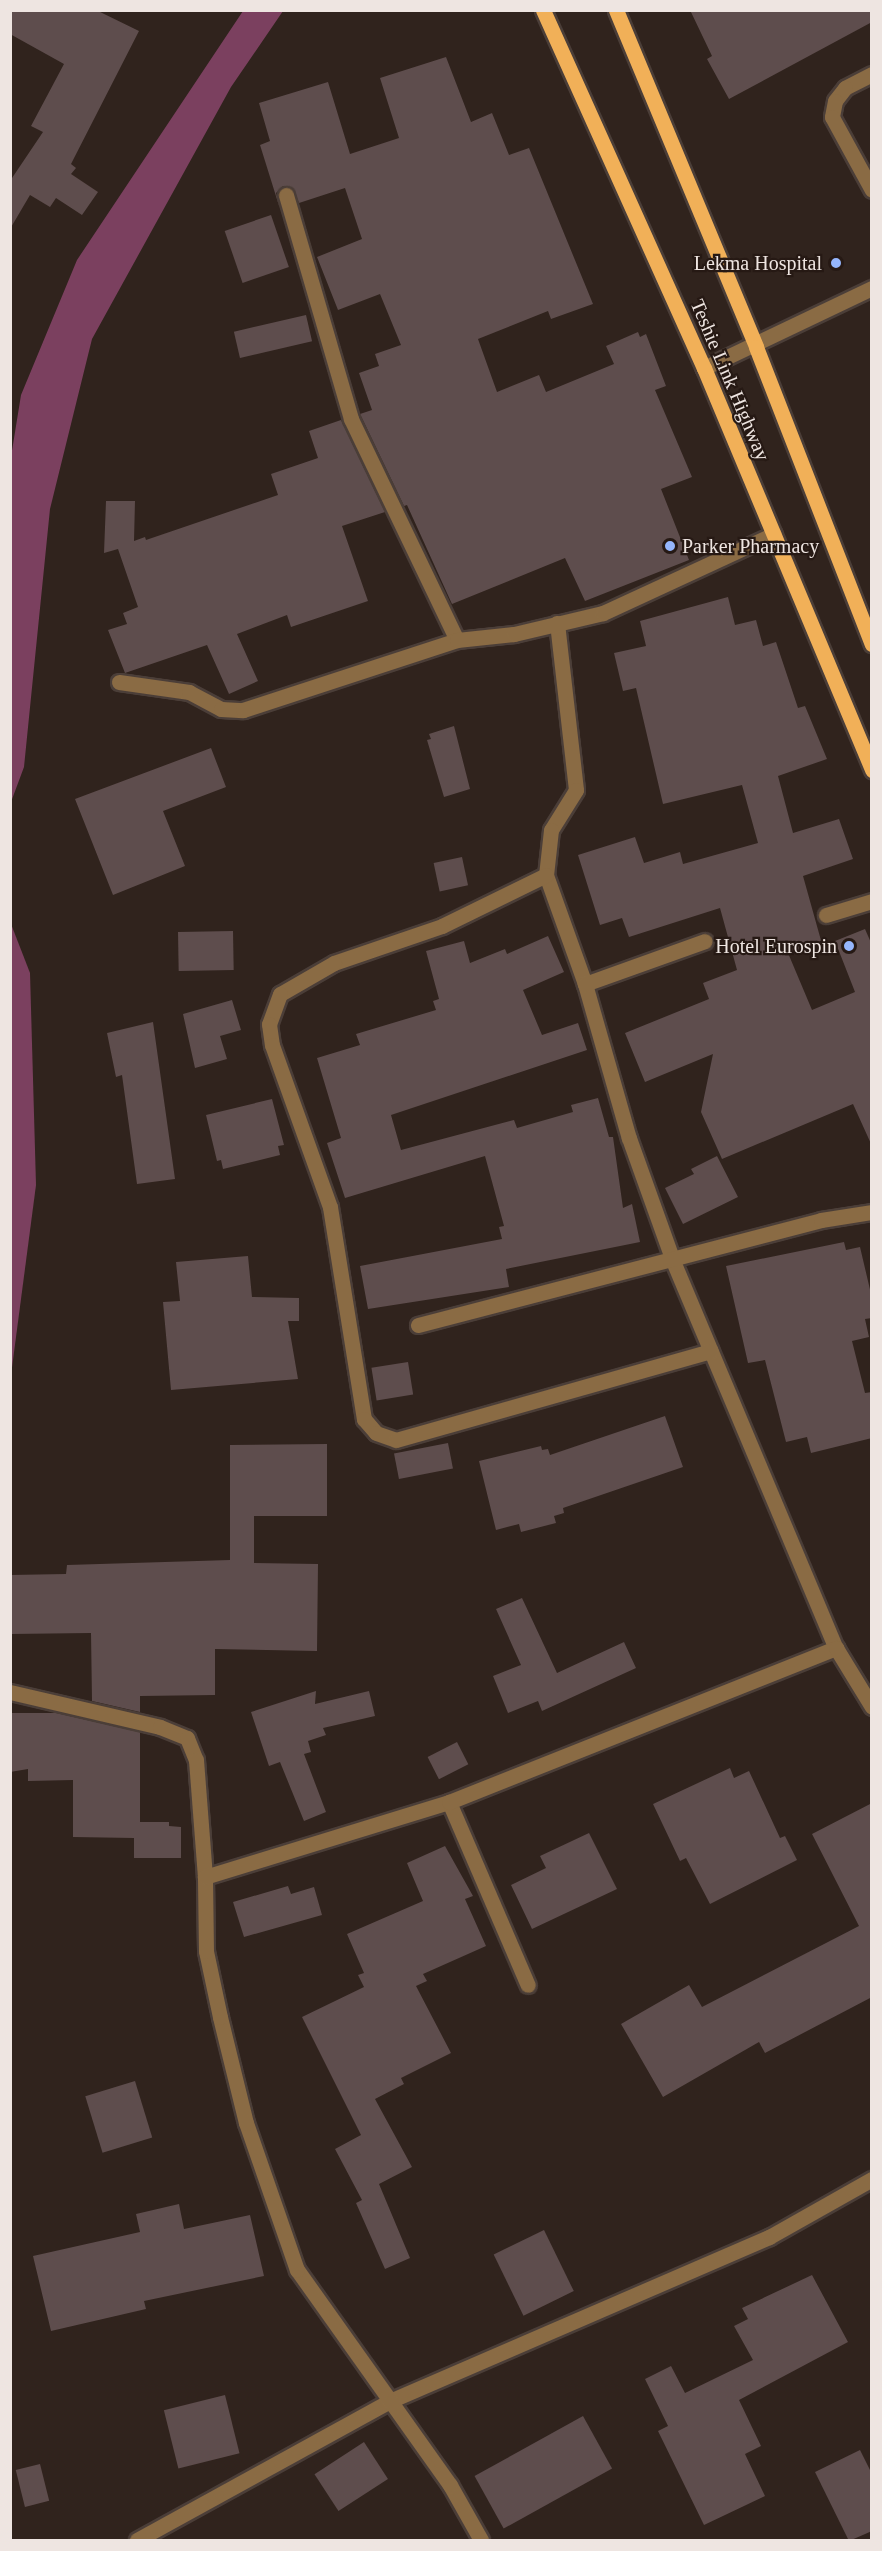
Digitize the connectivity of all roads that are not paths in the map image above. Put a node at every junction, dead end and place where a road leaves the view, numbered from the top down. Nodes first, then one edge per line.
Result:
1 (543, 10) edge
2 (616, 10) edge
3 (872, 74) edge
4 (872, 190) edge
5 (286, 195) dead end
6 (872, 288) edge
7 (756, 346) junction
8 (704, 369) junction
9 (774, 534) junction
10 (557, 622) junction
11 (457, 640) junction
12 (872, 644) edge
13 (119, 682) dead end
14 (872, 770) edge
15 (546, 875) junction
16 (872, 901) edge
17 (826, 915) dead end
18 (705, 941) dead end
19 (585, 984) junction
20 (872, 1212) edge
21 (673, 1261) junction
22 (418, 1324) dead end
23 (711, 1351) junction
24 (836, 1648) junction
25 (10, 1692) edge
26 (872, 1707) edge
27 (448, 1802) junction
28 (205, 1877) junction
29 (528, 1985) dead end
30 (872, 2180) edge
31 (390, 2401) junction
32 (474, 2538) edge
33 (137, 2541) edge

1 - 8 main road, Teshie Link Highway
2 - 7 main road, Teshie Link Highway
3 - 4 street
5 - 11 street
6 - 7 street
7 - 8 street
7 - 12 main road, Teshie Link Highway
8 - 9 main road, Teshie Link Highway
9 - 10 street
9 - 14 main road, Teshie Link Highway
10 - 11 street
10 - 15 street
11 - 13 street
15 - 19 street
15 - 23 street
16 - 17 street
18 - 19 street
19 - 21 street
20 - 21 street
21 - 22 street
21 - 23 street
23 - 24 street
24 - 26 street
24 - 27 street
25 - 28 street
27 - 28 street
27 - 29 street
28 - 31 street
30 - 31 street
31 - 32 street
31 - 33 street

